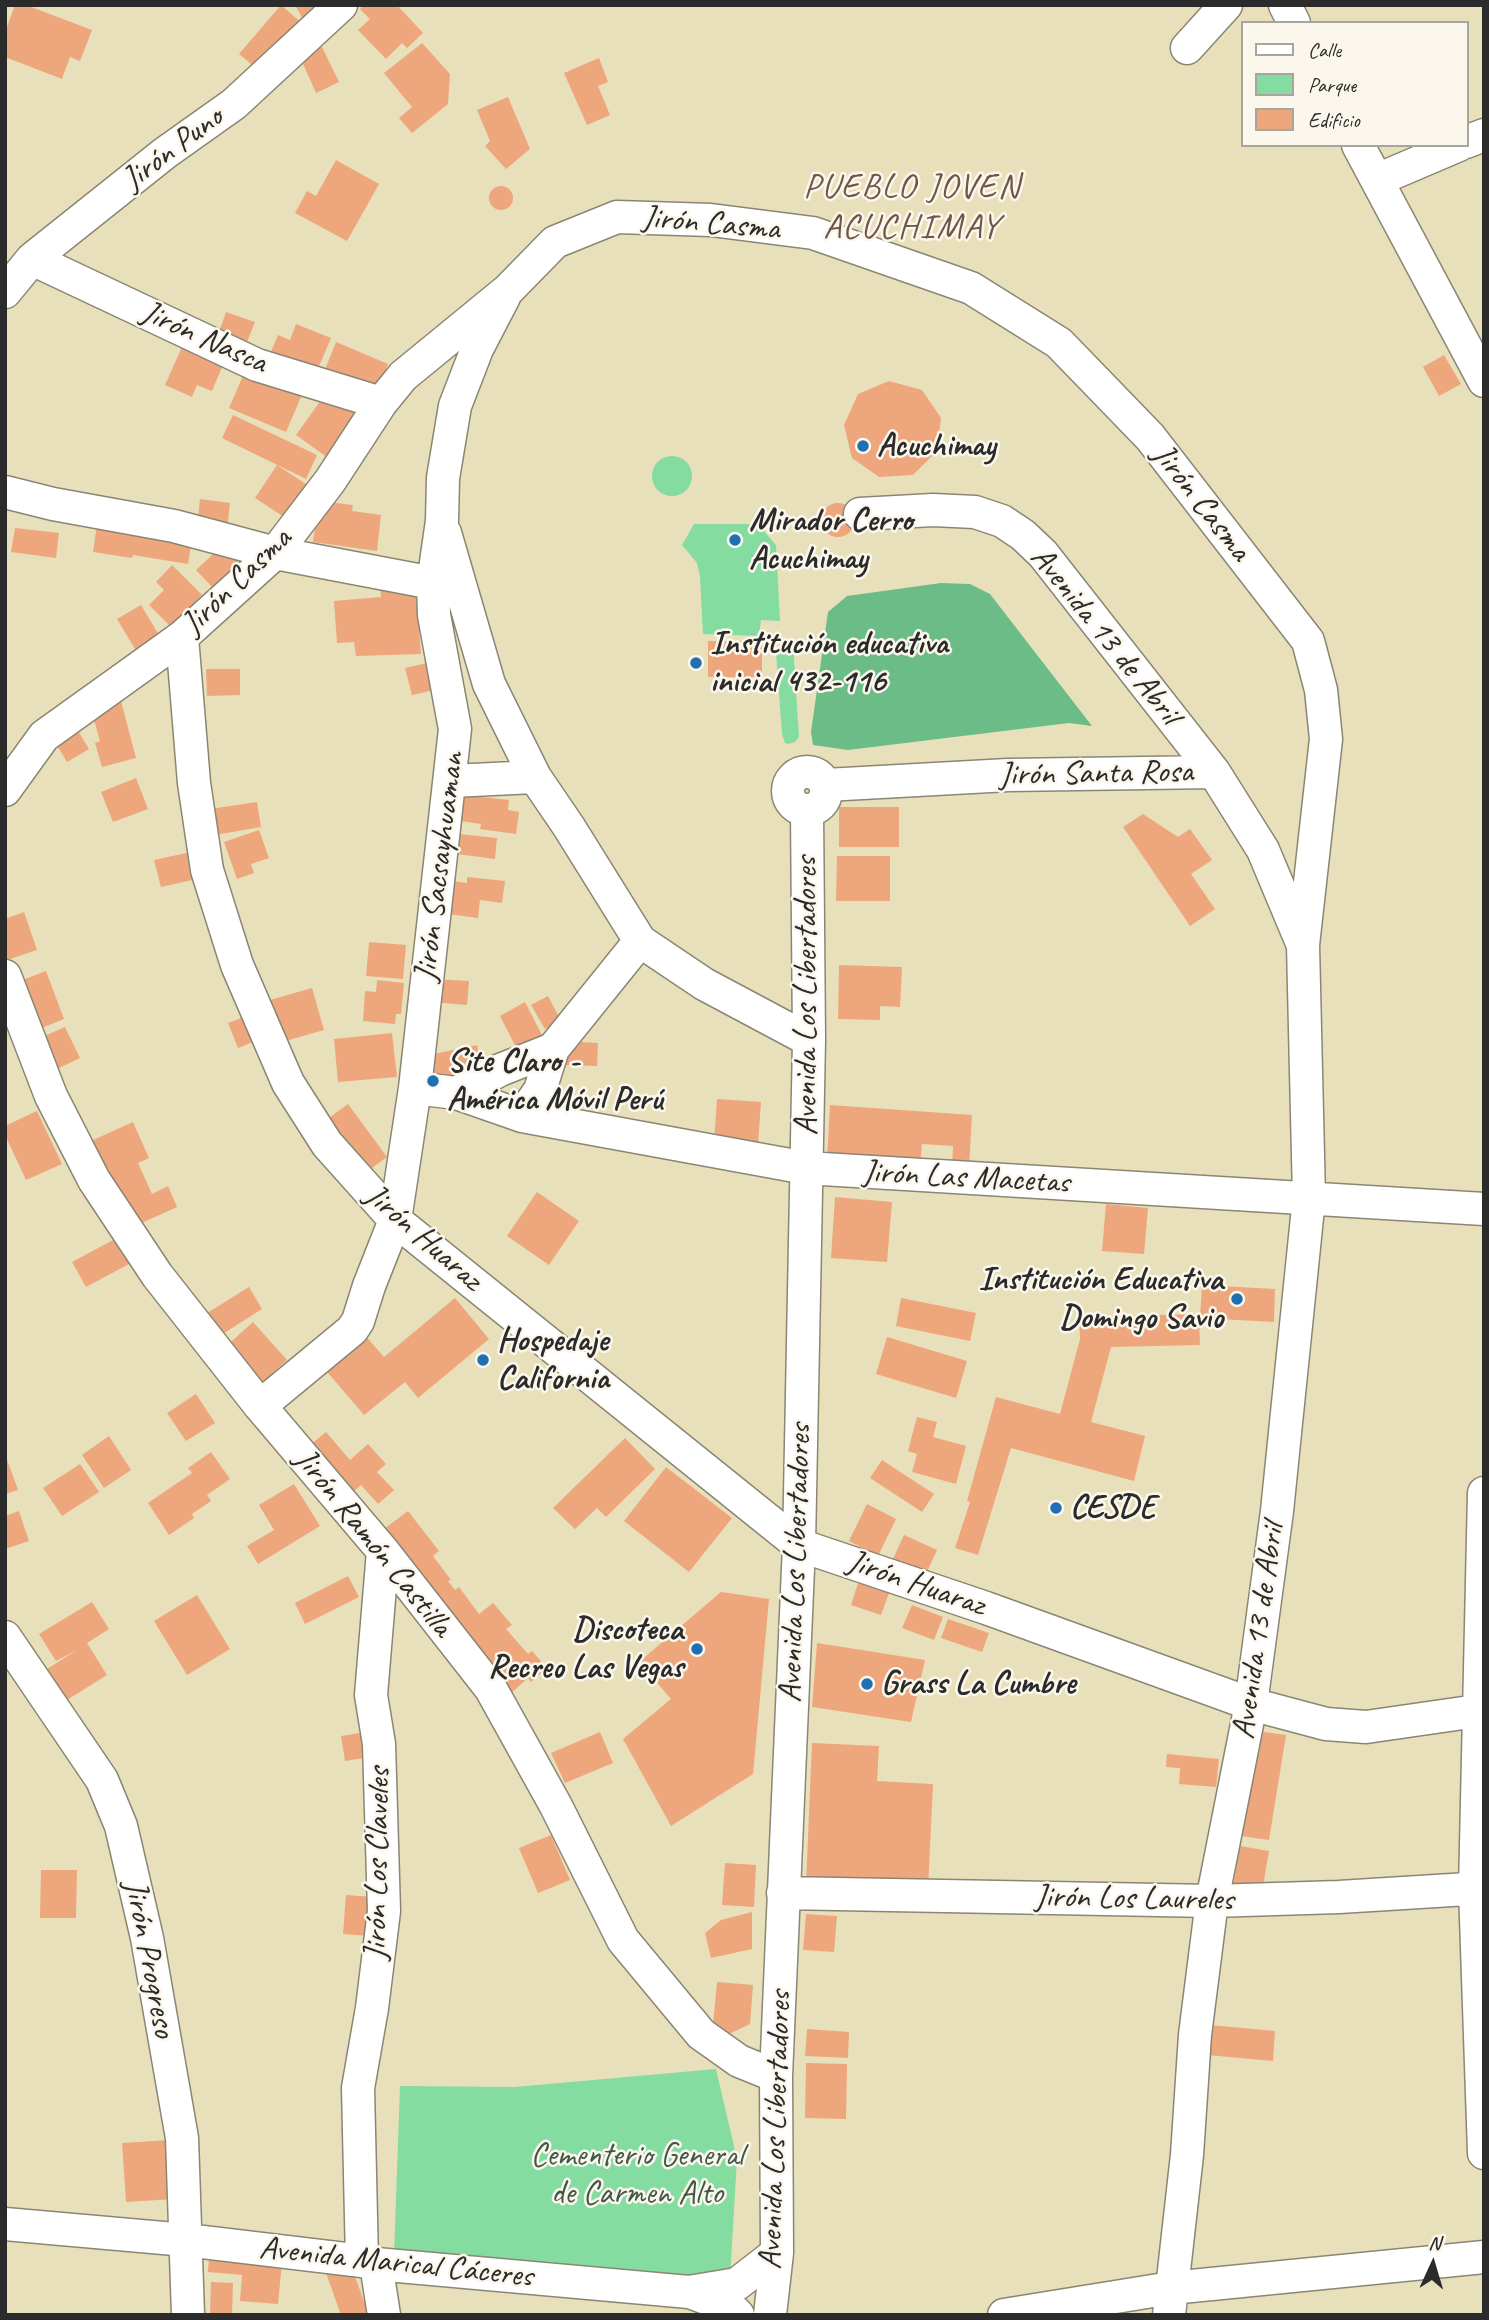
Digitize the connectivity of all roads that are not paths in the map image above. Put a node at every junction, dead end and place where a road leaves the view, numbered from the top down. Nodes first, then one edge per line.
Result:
1 (341, 5) edge
2 (1226, 5) edge
3 (1285, 5) edge
4 (1293, 21) edge
5 (1188, 48) dead end
6 (1360, 147) edge
7 (1454, 147) edge
8 (1377, 180) junction
9 (32, 259) junction
10 (508, 290) junction
11 (5, 292) edge
12 (1483, 378) edge
13 (381, 403) junction
14 (5, 492) edge
15 (860, 514) dead end
16 (442, 521) junction
17 (275, 553) junction
18 (433, 583) junction
19 (182, 637) junction
20 (1214, 772) junction
21 (535, 777) junction
22 (451, 781) junction
23 (5, 790) edge
24 (807, 811) joint
25 (640, 942) junction
26 (1303, 945) junction
27 (5, 976) edge
28 (809, 1040) junction
29 (554, 1049) junction
30 (415, 1088) junction
31 (456, 1093) junction
32 (522, 1116) junction
33 (806, 1168) junction
34 (1309, 1198) junction
35 (1484, 1209) edge
36 (395, 1220) junction
37 (260, 1406) junction
38 (1484, 1493) edge
39 (799, 1545) junction
40 (383, 1551) junction
41 (5, 1637) edge
42 (1251, 1704) junction
43 (1481, 1711) edge
44 (1479, 1889) edge
45 (783, 1893) junction
46 (1212, 1901) junction
47 (776, 2076) junction
48 (1484, 2153) edge
49 (5, 2224) edge
50 (186, 2240) junction
51 (777, 2253) junction
52 (1484, 2258) edge
53 (369, 2263) junction
54 (689, 2292) junction
55 (1170, 2302) edge
56 (188, 2315) edge
57 (384, 2315) edge
58 (738, 2315) edge
59 (770, 2315) edge
60 (1004, 2315) edge

1 - 9 street, Jirón Puno
2 - 5 street
3 - 4 street
6 - 8 street
7 - 8 street
8 - 12 street
9 - 11 street, Jirón Puno
9 - 13 street, Jirón Nasca
10 - 13 street, Jirón Casma
10 - 16 street, Jirón Sacsayhuaman
10 - 26 street, Jirón Casma
13 - 17 street, Jirón Casma
14 - 17 street
15 - 20 street, Avenida 13 de Abril
16 - 18 street, Jirón Sacsayhuaman
16 - 21 street
17 - 18 street
17 - 19 street, Jirón Casma
18 - 22 street, Jirón Sacsayhuaman
19 - 23 street, Jirón Casma
19 - 36 street, Jirón Huaraz
20 - 24 street, Jirón Santa Rosa
20 - 26 street, Jirón Santa Rosa
21 - 22 street
21 - 25 street
22 - 30 street, Jirón Sacsayhuaman
24 - 28 street, Avenida Los Libertadores
25 - 28 street
25 - 29 street
26 - 34 street, Avenida 13 de Abril
27 - 37 street, Jirón Ramón Castilla
28 - 33 street, Avenida Los Libertadores
29 - 31 street
29 - 32 street
30 - 31 street, Jirón Las Macetas
30 - 36 street, Jirón Sacsayhuaman
31 - 32 street, Jirón Las Macetas
32 - 33 street, Jirón Las Macetas
33 - 34 street, Jirón Las Macetas
33 - 39 street, Avenida Los Libertadores
34 - 35 street, Jirón Las Macetas
34 - 42 street, Avenida 13 de Abril
36 - 37 street, Jirón Sacsayhuaman
36 - 39 street, Jirón Huaraz
37 - 40 street, Jirón Ramón Castilla
38 - 43 street
39 - 42 street, Jirón Huaraz
39 - 45 street, Avenida Los Libertadores
40 - 47 street, Jirón Ramón Castilla
40 - 53 street, Jirón Los Claveles
41 - 50 street, Jirón Progreso
42 - 43 street, Jirón Huaraz
42 - 46 street, Avenida 13 de Abril
43 - 44 street
44 - 46 street, Jirón Los Laureles
44 - 48 street
45 - 46 street, Jirón Los Laureles
45 - 47 street, Avenida Los Libertadores
46 - 55 street, Avenida 13 de Abril
47 - 51 street, Avenida Los Libertadores
49 - 50 street, Avenida Marical Cáceres
50 - 53 street, Avenida Marical Cáceres
50 - 56 street, Jirón Progreso
51 - 54 street, Avenida Marical Cáceres
51 - 59 street, Avenida Los Libertadores
52 - 55 street
53 - 54 street, Avenida Marical Cáceres
53 - 57 street, Jirón Los Claveles
54 - 58 street
55 - 60 street

